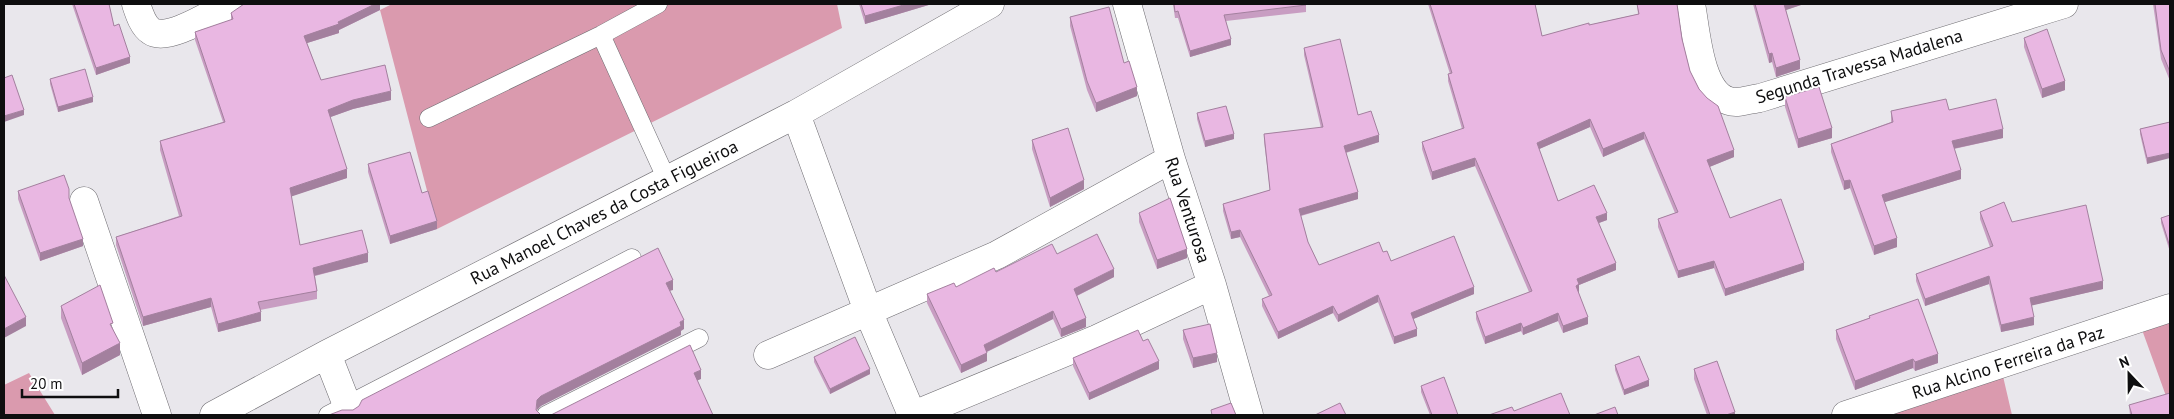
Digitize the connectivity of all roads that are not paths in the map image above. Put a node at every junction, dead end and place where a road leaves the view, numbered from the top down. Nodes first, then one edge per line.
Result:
1 (136, 4) edge
2 (231, 4) edge
3 (658, 4) edge
4 (990, 4) edge
5 (1127, 4) edge
6 (1692, 4) edge
7 (2064, 4) edge
8 (601, 35) junction
9 (796, 114) junction
10 (429, 118) dead end
11 (1171, 159) junction
12 (667, 180) junction
13 (84, 201) dead end
14 (632, 258) dead end
15 (1212, 285) junction
16 (2170, 308) edge
17 (868, 311) junction
18 (699, 338) dead end
19 (327, 354) junction
20 (768, 355) dead end
21 (338, 410) edge
22 (157, 415) edge
23 (214, 415) edge
24 (546, 415) edge
25 (913, 415) edge
26 (1249, 415) edge
27 (1846, 415) edge

1 - 2 street
3 - 8 lane
4 - 9 street, Rua Manoel Chaves da Costa Figueiroa
5 - 11 street, Rua Venturosa
6 - 7 street, Segunda Travessa Madalena
8 - 10 lane
8 - 12 lane
9 - 12 street, Rua Manoel Chaves da Costa Figueiroa
9 - 17 street
11 - 15 street, Rua Venturosa
11 - 17 street
12 - 19 street, Rua Manoel Chaves da Costa Figueiroa
13 - 22 street
14 - 21 lane
15 - 25 street
15 - 26 street, Rua Venturosa
16 - 27 street, Rua Alcino Ferreira da Paz
17 - 20 street
17 - 25 street
18 - 24 lane
19 - 21 street
19 - 23 street, Rua Manoel Chaves da Costa Figueiroa

